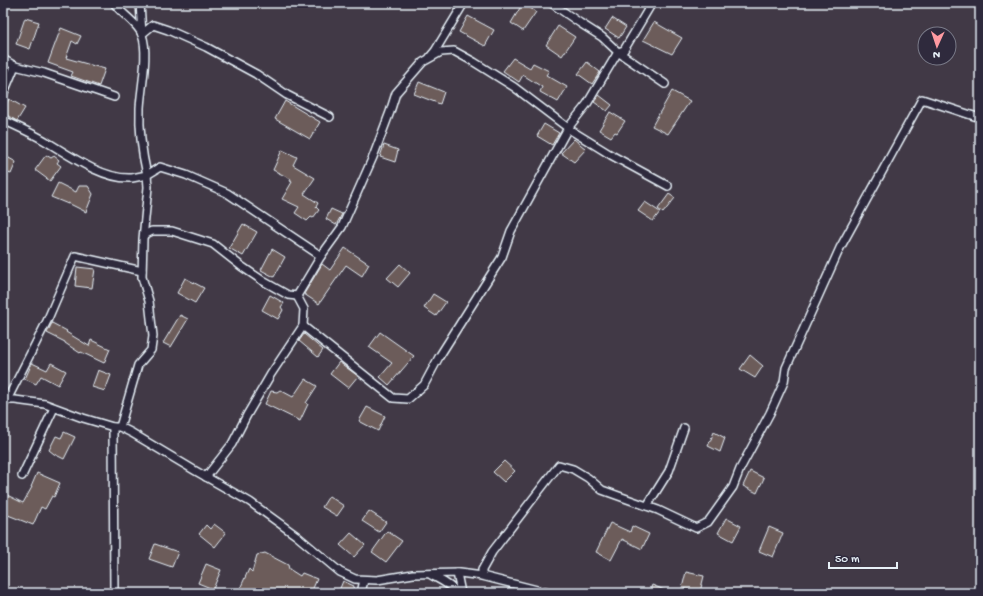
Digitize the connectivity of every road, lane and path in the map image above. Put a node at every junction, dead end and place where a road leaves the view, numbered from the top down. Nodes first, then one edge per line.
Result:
1 (114, 3) edge
2 (140, 3) edge
3 (464, 3) edge
4 (551, 3) edge
5 (652, 3) edge
6 (142, 34) junction
7 (618, 52) junction
8 (3, 59) edge
9 (427, 60) junction
10 (14, 66) junction
11 (665, 84) dead end
12 (3, 95) edge
13 (114, 97) dead end
14 (330, 118) dead end
15 (980, 118) edge
16 (3, 120) edge
17 (568, 128) junction
18 (147, 175) junction
19 (668, 186) dead end
20 (144, 235) junction
21 (321, 256) junction
22 (142, 271) junction
23 (297, 296) junction
24 (303, 326) junction
25 (5, 400) edge
26 (54, 408) junction
27 (116, 427) junction
28 (684, 428) dead end
29 (22, 476) dead end
30 (206, 477) junction
31 (647, 506) junction
32 (457, 573) junction
33 (429, 575) junction
34 (482, 576) junction
35 (364, 580) junction
36 (114, 593) edge
37 (361, 593) edge
38 (457, 593) edge
39 (461, 593) edge
40 (549, 593) edge

1 - 6 street
2 - 6 street
3 - 9 street
4 - 7 street
5 - 7 street
6 - 14 street
6 - 18 street
7 - 11 street
7 - 17 street
8 - 10 street
9 - 17 street
9 - 21 street
10 - 12 street
10 - 13 street
15 - 31 street
16 - 18 street
17 - 19 street
17 - 24 street
18 - 20 street
18 - 21 street
20 - 22 street
20 - 23 street
21 - 23 street
22 - 25 street
22 - 27 street
23 - 24 street
24 - 30 street
25 - 26 street
26 - 27 street
26 - 29 street
27 - 30 street
27 - 36 street
28 - 31 street
30 - 35 street
31 - 34 street
32 - 33 street
32 - 34 street
32 - 39 street
33 - 35 street
33 - 38 street
34 - 40 street
35 - 37 street

